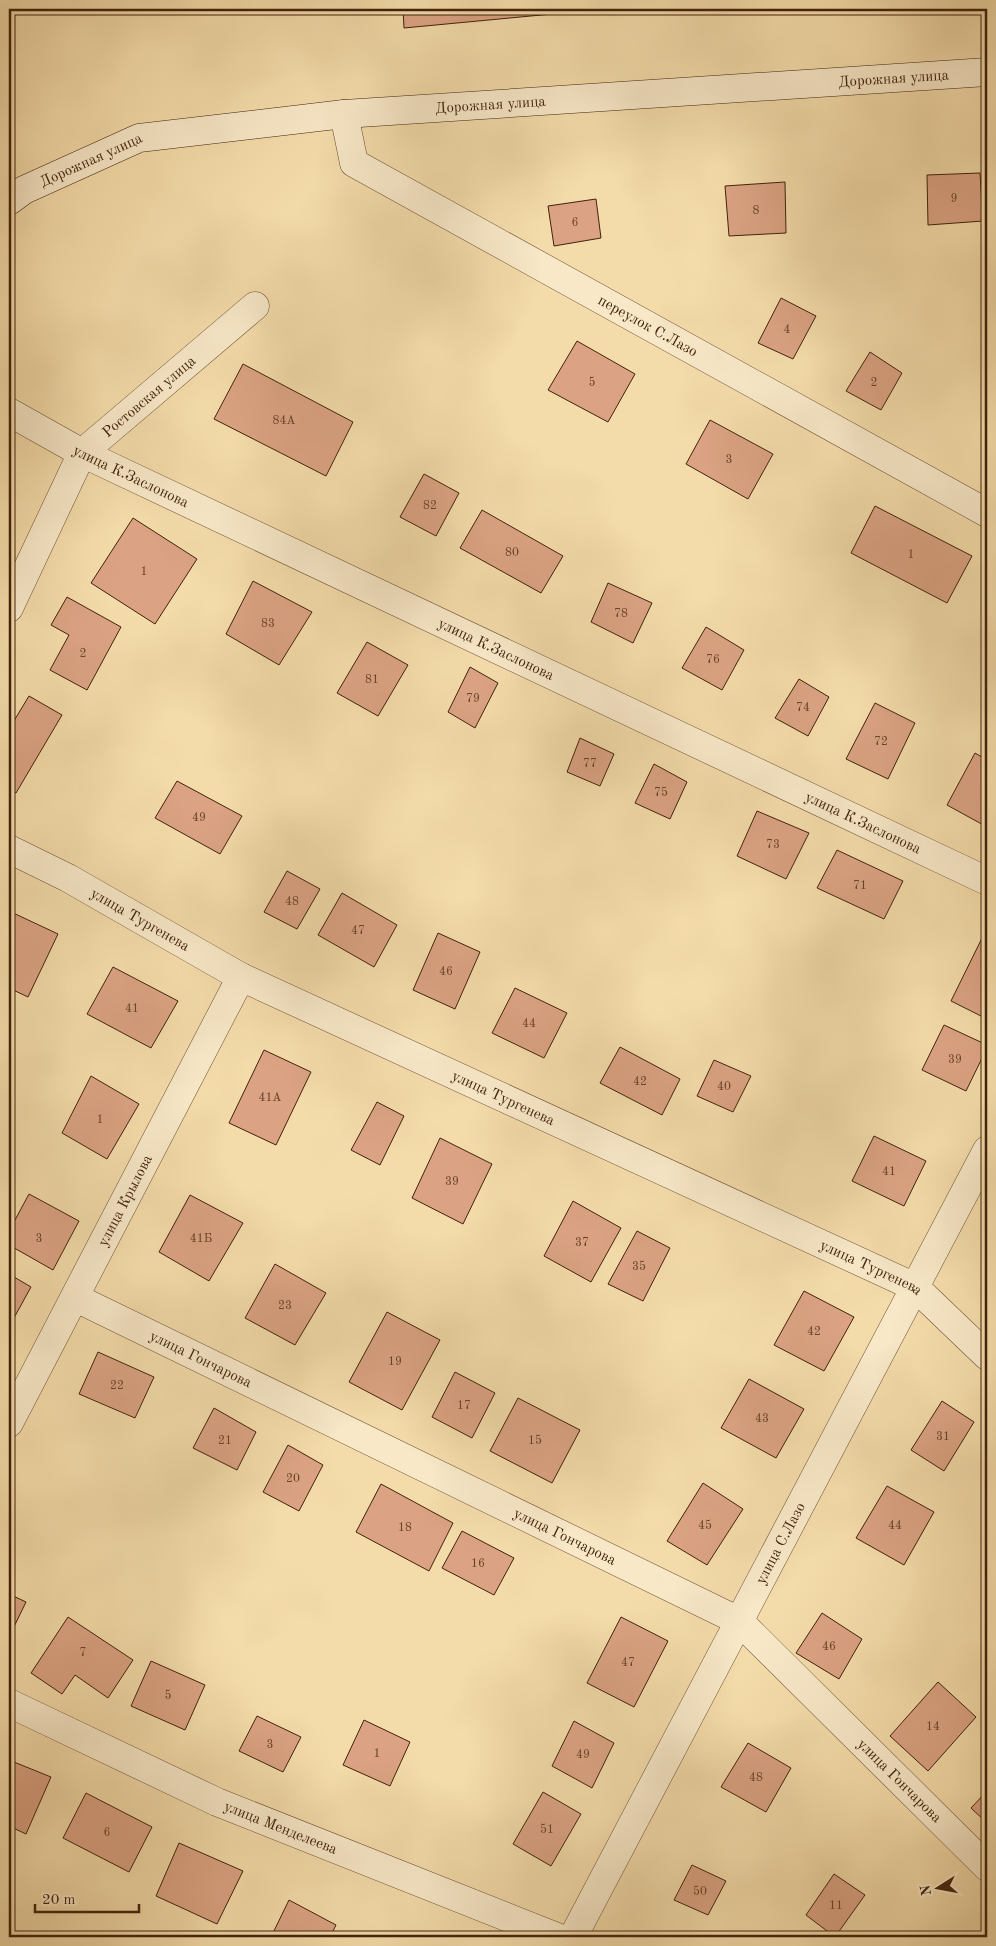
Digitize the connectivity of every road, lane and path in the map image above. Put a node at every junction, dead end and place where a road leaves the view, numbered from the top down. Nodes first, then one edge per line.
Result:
1 (987, 72) edge
2 (344, 114) junction
3 (9, 201) edge
4 (255, 306) dead end
5 (9, 412) edge
6 (82, 453) junction
7 (987, 513) edge
8 (9, 608) edge
9 (9, 849) edge
10 (987, 881) edge
11 (241, 977) junction
12 (987, 1150) edge
13 (915, 1287) junction
14 (76, 1298) junction
15 (987, 1356) edge
16 (9, 1423) edge
17 (739, 1622) junction
18 (9, 1703) edge
19 (987, 1867) edge
20 (558, 1937) edge
21 (573, 1937) edge

1 - 2 street, Дорожная улица
2 - 3 street, Дорожная улица
2 - 7 street, переулок С.Лазо
4 - 6 street, Ростовская улица
5 - 6 street, улица К.Заслонова
6 - 8 street, Ростовская улица
6 - 10 street, улица К.Заслонова
9 - 11 street, улица Тургенева
11 - 13 street, улица Тургенева
11 - 14 street, улица Крылова
12 - 13 street, улица С.Лазо
13 - 15 street, улица Тургенева
13 - 17 street, улица С.Лазо
14 - 16 street, улица Крылова
14 - 17 street, улица Гончарова
17 - 19 street, улица Гончарова
17 - 21 street, улица С.Лазо
18 - 20 street, улица Менделеева

